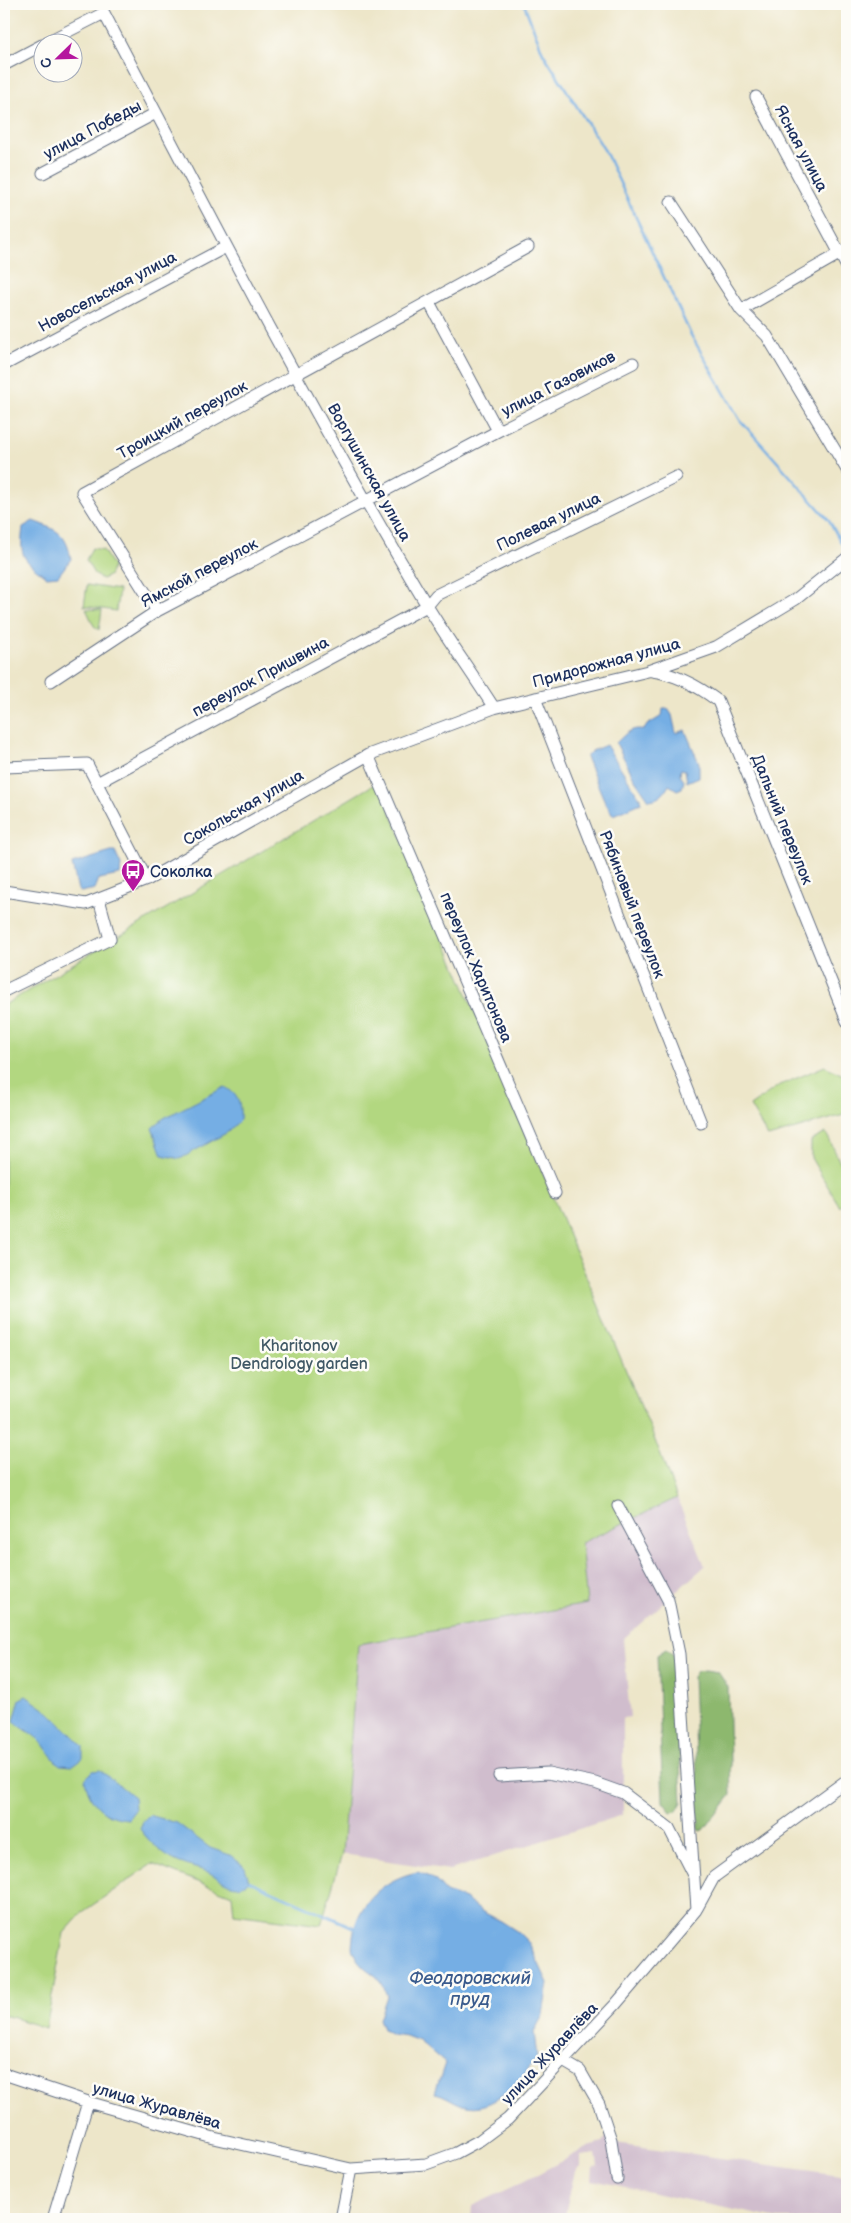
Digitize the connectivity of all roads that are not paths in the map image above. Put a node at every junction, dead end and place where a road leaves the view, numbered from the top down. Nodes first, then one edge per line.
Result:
1 (67, 32) edge
2 (32, 50) edge
3 (4, 65) edge
4 (756, 97) dead end
5 (156, 113) junction
6 (43, 173) dead end
7 (671, 202) dead end
8 (226, 247) junction
9 (528, 247) dead end
10 (844, 251) edge
11 (847, 267) edge
12 (429, 302) junction
13 (741, 310) junction
14 (633, 363) dead end
15 (4, 365) edge
16 (297, 375) junction
17 (498, 431) junction
18 (847, 470) edge
19 (676, 477) dead end
20 (367, 501) junction
21 (845, 560) edge
22 (436, 595) joint
23 (427, 606) junction
24 (157, 611) junction
25 (648, 670) junction
26 (52, 680) dead end
27 (535, 698) junction
28 (494, 708) junction
29 (368, 755) junction
30 (4, 767) edge
31 (96, 783) junction
32 (147, 880) junction
33 (4, 891) edge
34 (99, 899) junction
35 (4, 991) edge
36 (847, 1021) edge
37 (701, 1123) dead end
38 (555, 1193) dead end
39 (618, 1506) dead end
40 (499, 1776) dead end
41 (847, 1780) edge
42 (696, 1881) junction
43 (696, 1910) junction
44 (563, 2061) junction
45 (4, 2074) edge
46 (88, 2102) junction
47 (352, 2169) junction
48 (617, 2179) dead end
49 (53, 2219) edge
50 (340, 2219) edge

1 - 5 street, Воргушинская улица
2 - 3 street
4 - 10 street, Ясная улица
5 - 6 street, улица Победы
5 - 8 street, Воргушинская улица
7 - 13 street
8 - 15 street, Новосельская улица
8 - 16 street, Воргушинская улица
9 - 12 street, Троицкий переулок
10 - 11 street, Ясная улица
10 - 13 street
12 - 16 street, Троицкий переулок
12 - 17 street
13 - 18 street
14 - 17 street, улица Газовиков
16 - 20 street, Воргушинская улица
16 - 24 street, Троицкий переулок
17 - 20 street, улица Газовиков
19 - 22 street, Полевая улица
20 - 23 street, Воргушинская улица
20 - 24 street, Ямской переулок
21 - 25 street, Придорожная улица
22 - 23 street, переулок Пришвина
23 - 28 street, Воргушинская улица
23 - 31 street, переулок Пришвина
24 - 26 street, Ямской переулок
25 - 27 street, Придорожная улица
25 - 36 street, Дальний переулок
27 - 28 street, Придорожная улица
27 - 37 street, Рябиновый переулок
28 - 29 street, Сокольская улица
29 - 32 street, Сокольская улица
29 - 38 street, переулок Харитонова
30 - 31 street
31 - 32 street
32 - 34 street, Сокольская улица
33 - 34 street, Сокольская улица
34 - 35 street
39 - 42 street
40 - 42 street
41 - 43 street, улица Журавлёва
42 - 43 street
43 - 44 street, улица Журавлёва
44 - 47 street, улица Журавлёва
44 - 48 street
45 - 46 street, улица Журавлёва
46 - 47 street, улица Журавлёва
46 - 49 street
47 - 50 street

